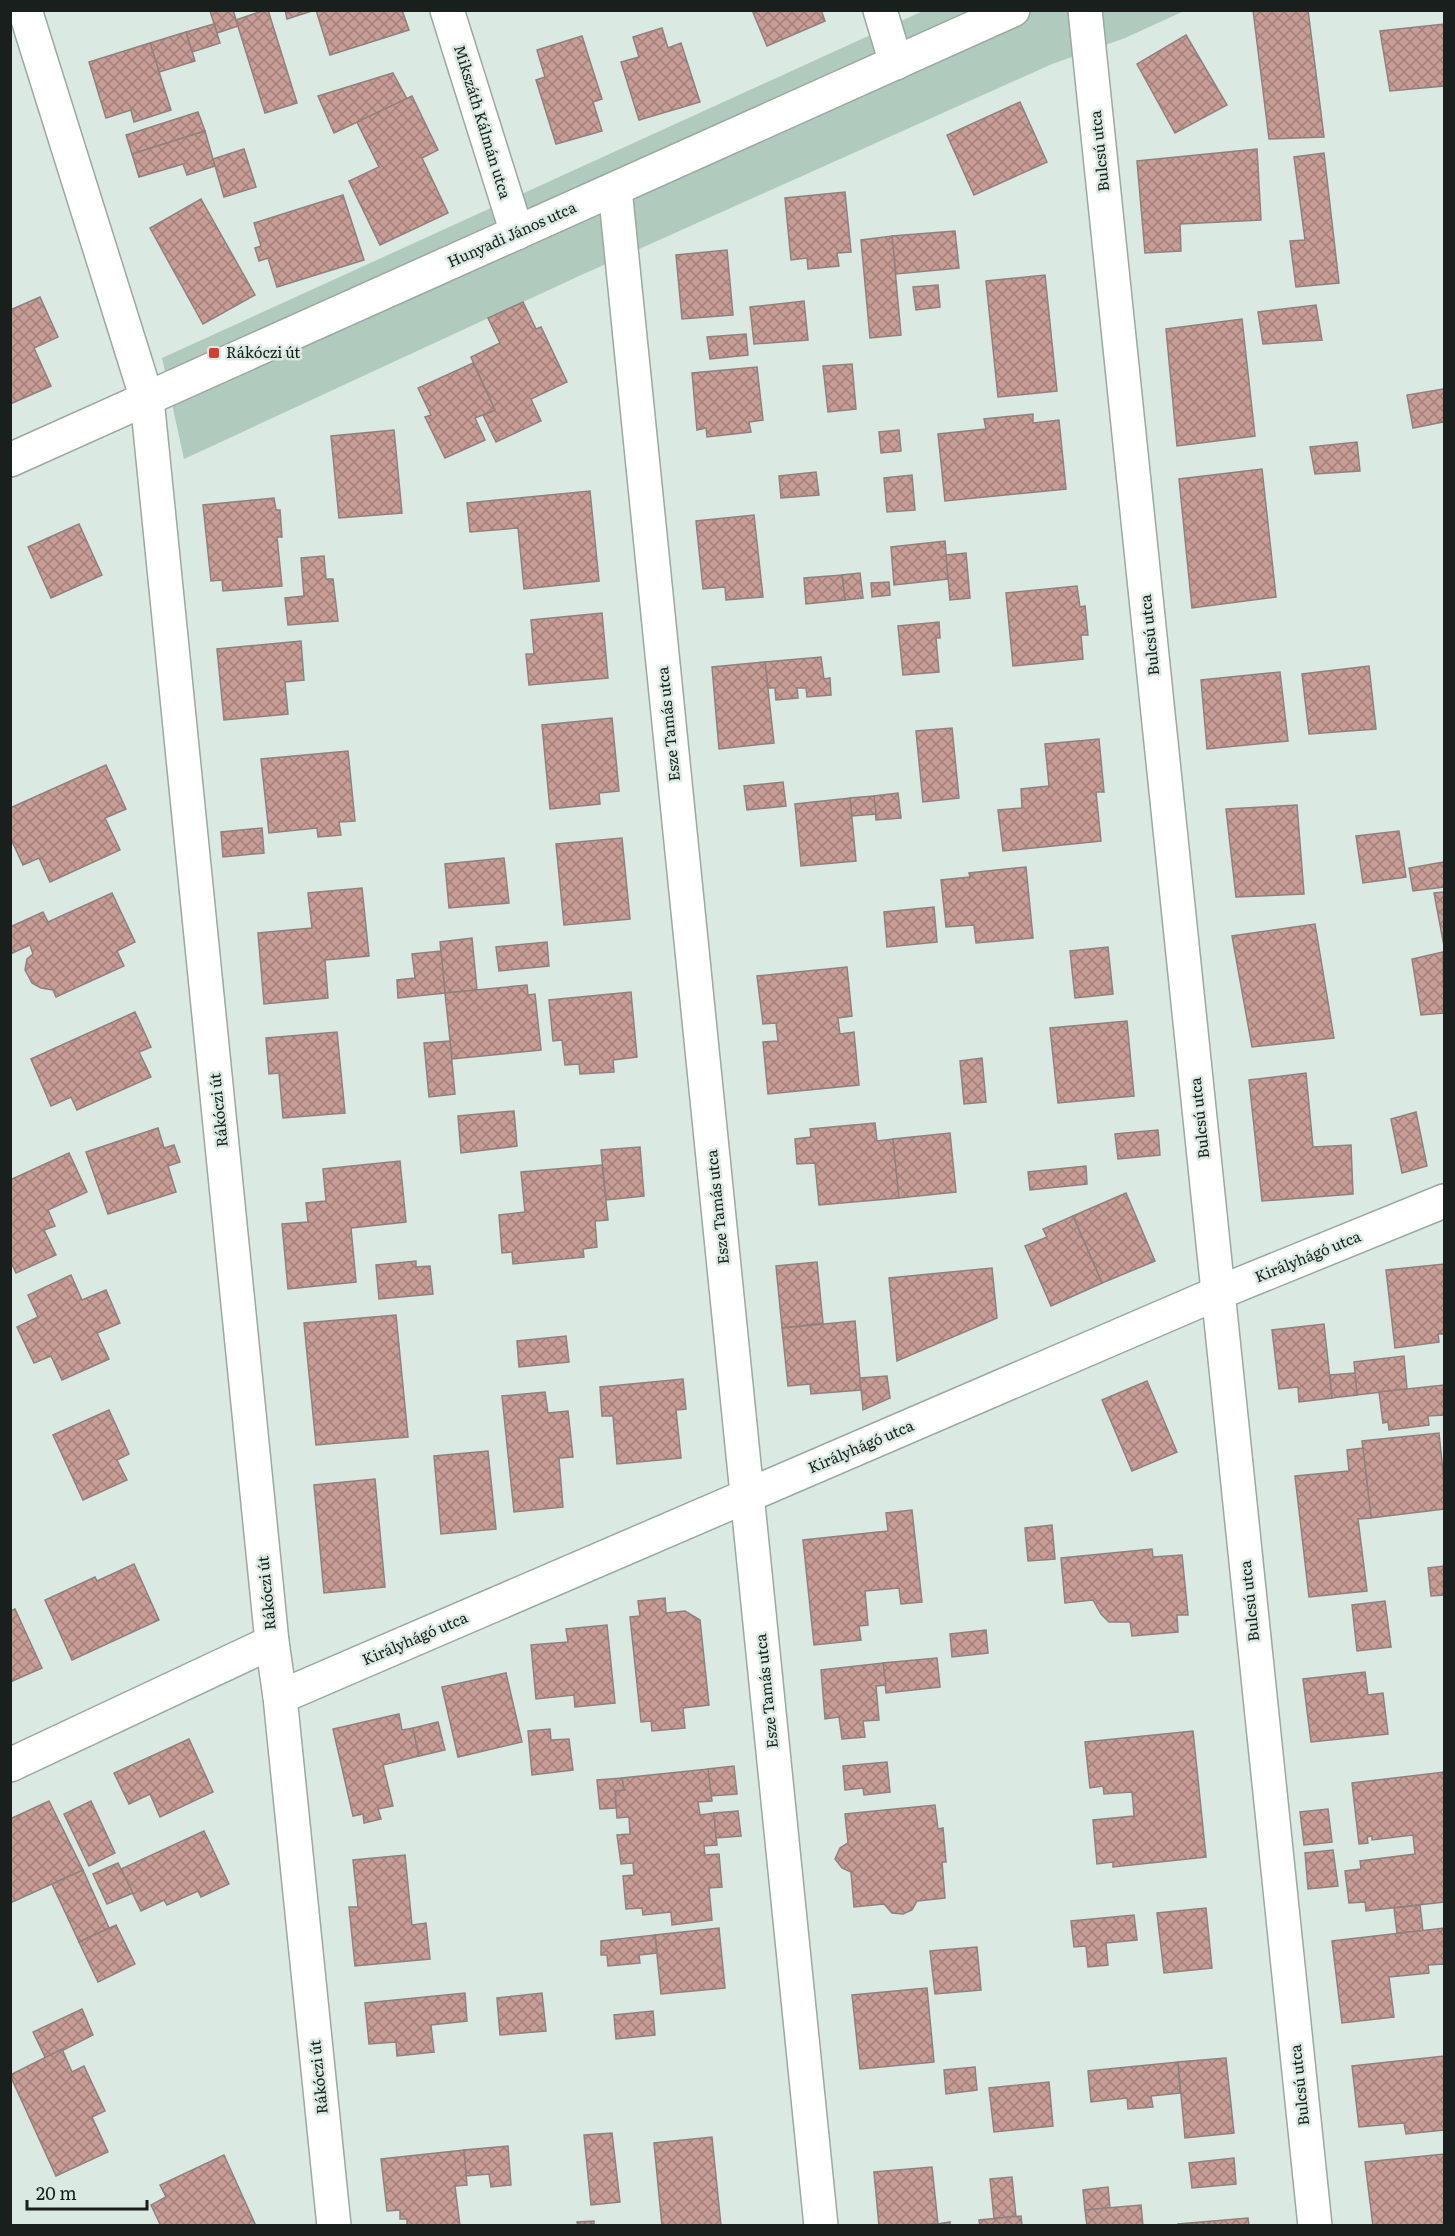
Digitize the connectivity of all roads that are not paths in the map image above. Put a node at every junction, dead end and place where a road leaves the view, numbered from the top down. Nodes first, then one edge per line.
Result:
1 (25, 10) edge
2 (447, 10) edge
3 (880, 10) edge
4 (1013, 10) edge
5 (1085, 10) edge
6 (896, 63) junction
7 (615, 189) junction
8 (517, 233) junction
9 (147, 399) junction
10 (10, 460) edge
11 (1444, 1201) edge
12 (1218, 1293) junction
13 (747, 1497) junction
14 (272, 1642) junction
15 (279, 1697) junction
16 (10, 1765) edge
17 (334, 2226) edge
18 (821, 2226) edge
19 (1315, 2226) edge

1 - 9 street, Rákóczi út
2 - 8 street, Mikszáth Kálmán utca
3 - 6 street
4 - 6 street, Hunyadi János utca
5 - 12 street, Bulcsú utca
6 - 7 street, Hunyadi János utca
7 - 8 street, Hunyadi János utca
7 - 13 street, Esze Tamás utca
8 - 9 street, Hunyadi János utca
9 - 10 street, Hunyadi János utca
9 - 14 street, Rákóczi út
11 - 12 street, Királyhágó utca
12 - 13 street, Királyhágó utca
12 - 19 street, Bulcsú utca
13 - 15 street, Királyhágó utca
13 - 18 street, Esze Tamás utca
14 - 15 street, Rákóczi út
14 - 16 street
15 - 17 street, Rákóczi út

